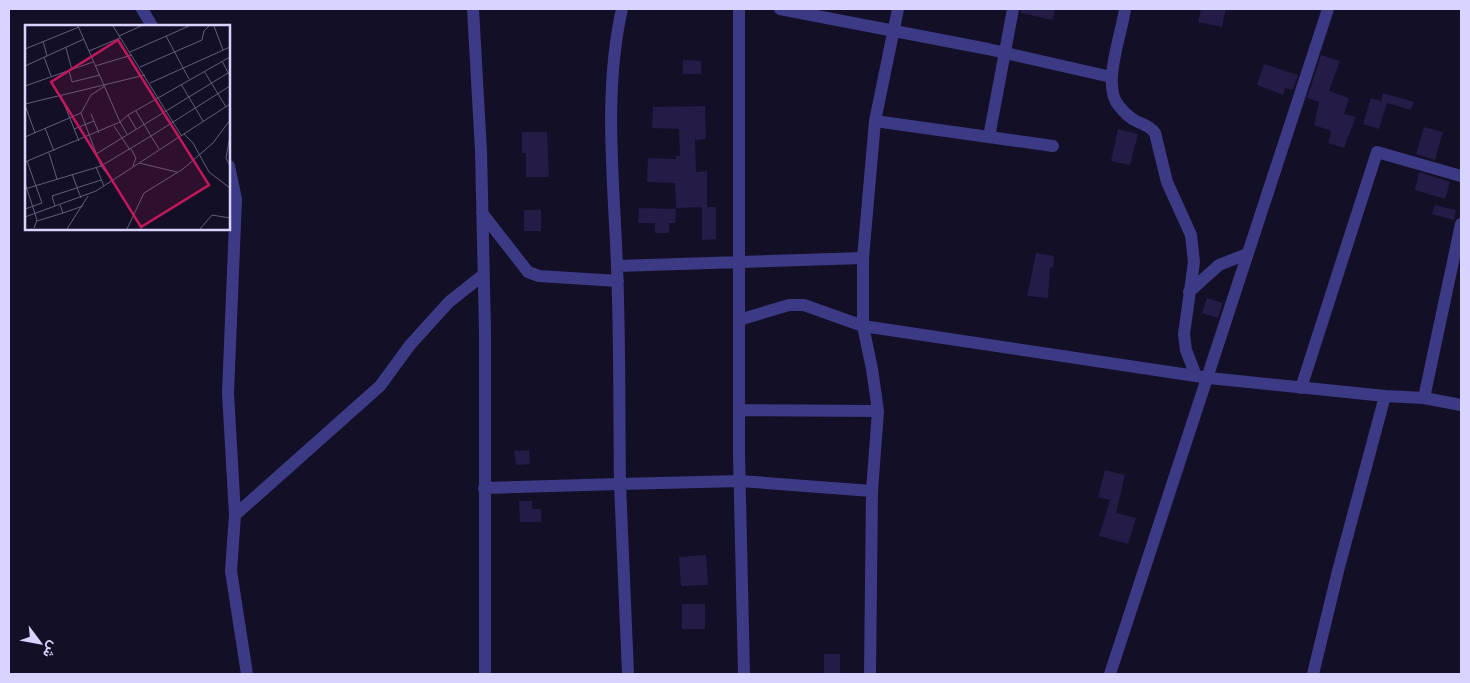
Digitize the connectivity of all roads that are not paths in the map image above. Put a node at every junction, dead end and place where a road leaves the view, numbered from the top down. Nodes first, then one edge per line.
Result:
1 (142, 9) edge
2 (473, 9) edge
3 (622, 9) edge
4 (739, 9) edge
5 (780, 9) edge
6 (898, 9) edge
7 (1013, 9) edge
8 (1125, 9) edge
9 (1324, 10) edge
10 (151, 25) edge
11 (893, 30) junction
12 (1005, 53) junction
13 (1112, 77) junction
14 (875, 121) junction
15 (989, 137) junction
16 (1053, 146) dead end
17 (230, 171) edge
18 (1461, 176) edge
19 (482, 213) junction
20 (1461, 224) edge
21 (1247, 254) junction
22 (863, 258) junction
23 (739, 261) junction
24 (618, 266) junction
25 (483, 276) junction
26 (618, 281) junction
27 (1189, 292) junction
28 (739, 320) junction
29 (863, 326) junction
30 (1203, 377) junction
31 (1302, 388) junction
32 (1385, 396) junction
33 (1424, 398) junction
34 (1461, 405) edge
35 (741, 410) junction
36 (878, 411) junction
37 (740, 481) junction
38 (620, 484) junction
39 (484, 488) junction
40 (872, 492) junction
41 (235, 515) junction
42 (247, 674) edge
43 (484, 674) edge
44 (628, 674) edge
45 (744, 674) edge
46 (870, 674) edge
47 (1110, 674) edge
48 (1313, 674) edge

1 - 10 street
2 - 19 street
3 - 24 street
4 - 23 street
5 - 11 street
6 - 11 street
7 - 12 street
8 - 13 street
9 - 21 street
11 - 12 street
11 - 14 street
12 - 13 street
12 - 15 street
13 - 27 street
14 - 15 street
14 - 22 street
15 - 16 street
17 - 41 street
18 - 31 street
19 - 25 street
19 - 26 street
20 - 33 street
21 - 27 street
21 - 30 street
22 - 23 street
22 - 29 street
23 - 24 street
23 - 28 street
24 - 26 street
25 - 39 street
25 - 41 street
26 - 38 street
27 - 30 street
28 - 29 street
28 - 35 street
29 - 30 street
29 - 36 street
30 - 31 street
30 - 47 street
31 - 32 street
32 - 33 street
32 - 48 street
33 - 34 street
35 - 36 street
35 - 37 street
36 - 40 street
37 - 38 street
37 - 40 street
37 - 45 street
38 - 39 street
38 - 44 street
39 - 43 street
40 - 46 street
41 - 42 street

